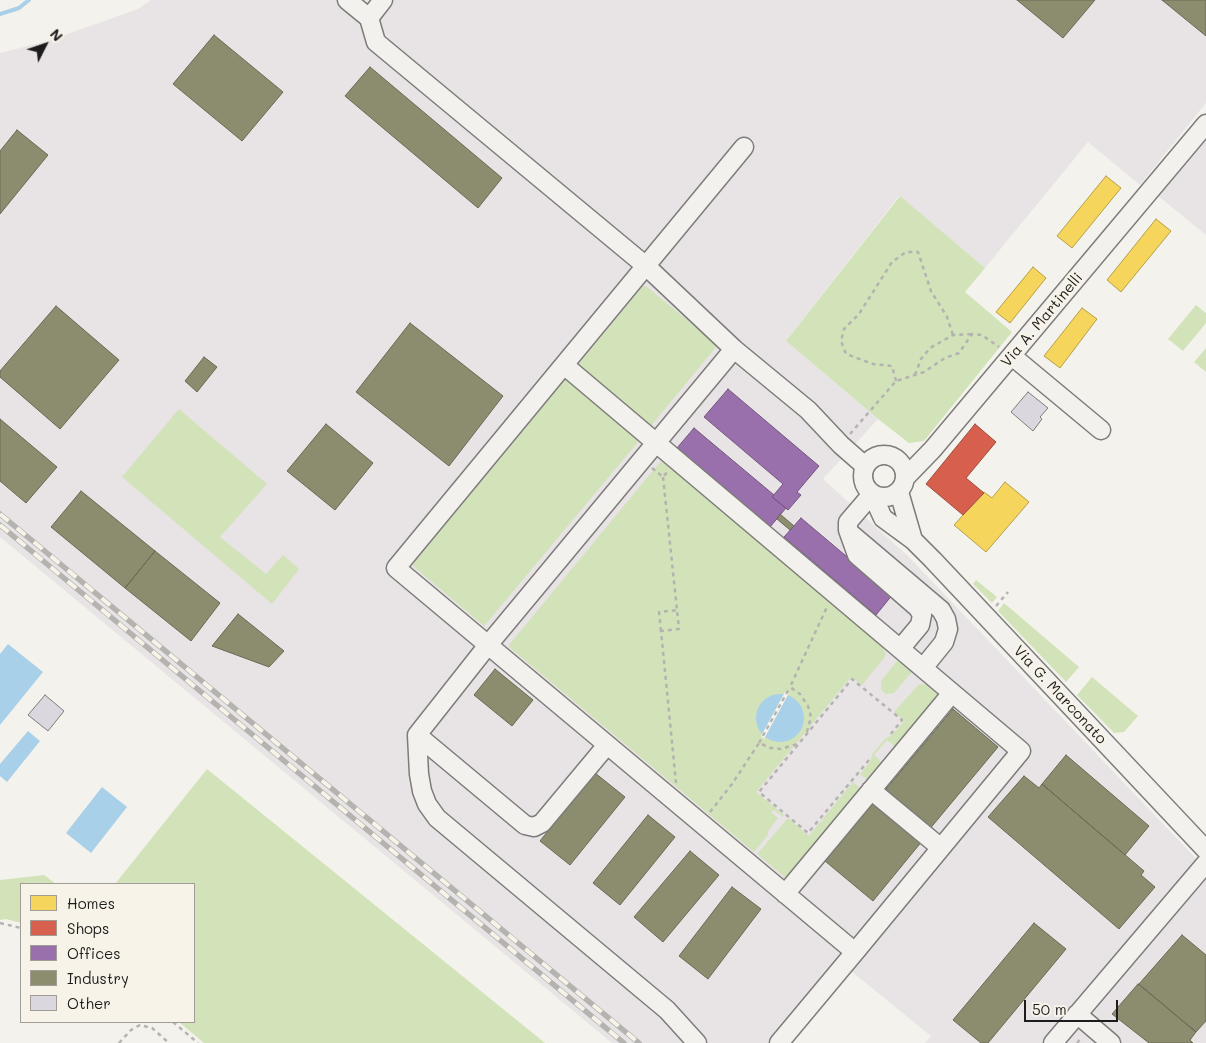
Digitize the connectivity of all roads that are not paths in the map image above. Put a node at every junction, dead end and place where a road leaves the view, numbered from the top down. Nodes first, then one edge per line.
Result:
1 (347, 0) edge
2 (383, 0) edge
3 (369, 18) junction
4 (1206, 124) edge
5 (744, 147) dead end
6 (646, 266) junction
7 (734, 349) junction
8 (1012, 356) junction
9 (564, 365) junction
10 (1101, 430) dead end
11 (656, 443) junction
12 (933, 448) junction
13 (899, 461) junction
14 (865, 466) junction
15 (902, 485) junction
16 (872, 494) junction
17 (848, 530) junction
18 (913, 540) junction
19 (488, 645) junction
20 (900, 649) junction
21 (923, 668) junction
22 (952, 693) junction
23 (417, 735) junction
24 (607, 745) junction
25 (871, 790) junction
26 (941, 848) junction
27 (1206, 850) edge
28 (1206, 863) edge
29 (785, 894) junction
30 (855, 952) junction
31 (1077, 1014) junction
32 (697, 1043) edge
33 (779, 1043) edge
34 (1053, 1043) edge
35 (1111, 1043) edge

1 - 3 street
2 - 3 street
3 - 6 street
4 - 8 street, Via A. Martinelli
5 - 6 street
6 - 7 street
6 - 9 street
7 - 11 street
7 - 14 street
8 - 10 street
8 - 12 street, Via A. Martinelli
9 - 11 street
9 - 19 street
11 - 19 street
11 - 20 street
12 - 13 street, Via A. Martinelli
12 - 15 street, Via A. Martinelli
13 - 14 street
13 - 15 street
14 - 16 street
15 - 16 street
15 - 18 street, Via G. Marconato
16 - 17 street
16 - 18 street, Via G. Marconato
17 - 20 street
17 - 21 street
18 - 27 street, Via G. Marconato
19 - 23 street
19 - 24 street
20 - 21 street
21 - 22 street
22 - 25 street
22 - 26 street
23 - 24 street
23 - 32 street
24 - 29 street
25 - 26 street
25 - 29 street
26 - 30 street
28 - 31 street
29 - 30 street
30 - 33 street
31 - 34 street
31 - 35 street

